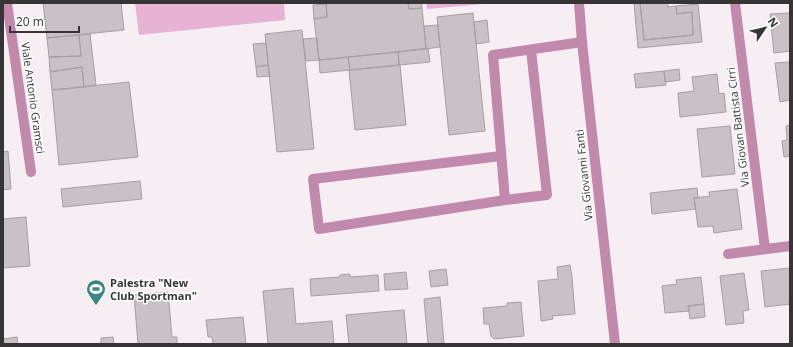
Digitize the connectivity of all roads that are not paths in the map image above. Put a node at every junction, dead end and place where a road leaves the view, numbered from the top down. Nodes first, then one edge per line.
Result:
1 (7, 3) edge
2 (579, 3) edge
3 (735, 3) edge
4 (582, 42) junction
5 (531, 50) junction
6 (501, 156) junction
7 (31, 172) dead end
8 (505, 200) junction
9 (790, 246) edge
10 (765, 249) junction
11 (728, 254) dead end
12 (615, 344) edge

1 - 7 street, Viale Antonio Gramsci
2 - 4 street, Via Giovanni Fanti
3 - 10 street, Via Giovan Battista Cirri
4 - 5 street
4 - 12 street, Via Giovanni Fanti
5 - 6 street
5 - 8 street
6 - 8 street
6 - 8 street
9 - 10 street
10 - 11 street

